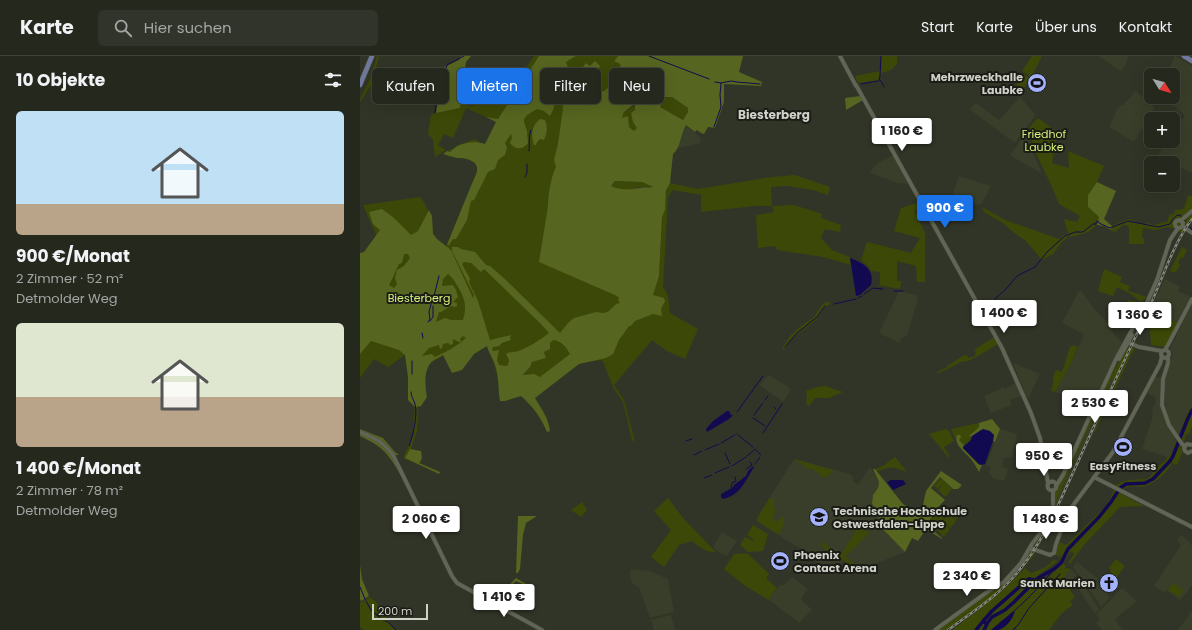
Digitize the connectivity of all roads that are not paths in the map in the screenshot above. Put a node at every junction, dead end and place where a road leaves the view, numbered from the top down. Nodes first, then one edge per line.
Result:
1 (372, 56) edge
2 (840, 56) edge
3 (1184, 56) edge
4 (1192, 61) edge
5 (361, 83) edge
6 (1192, 212) edge
7 (1180, 225) junction
8 (1192, 233) edge
9 (1192, 299) edge
10 (1127, 342) junction
11 (1164, 354) junction
12 (1160, 363) junction
13 (1167, 366) junction
14 (360, 432) edge
15 (1184, 445) junction
16 (1192, 445) edge
17 (1192, 453) edge
18 (1094, 477) junction
19 (1052, 483) junction
20 (1052, 490) junction
21 (1192, 527) edge
22 (1030, 548) junction
23 (542, 630) edge
24 (934, 630) edge

1 - 5 main road
2 - 19 street
3 - 4 main road
6 - 7 street
7 - 8 street
7 - 10 street
9 - 11 street
10 - 11 street
10 - 19 street
11 - 12 street
11 - 13 street
12 - 13 street
12 - 18 street
13 - 15 street
14 - 23 street
15 - 16 street
15 - 17 street
18 - 21 street
18 - 22 street
19 - 20 street
19 - 20 street
20 - 22 street
22 - 24 street

